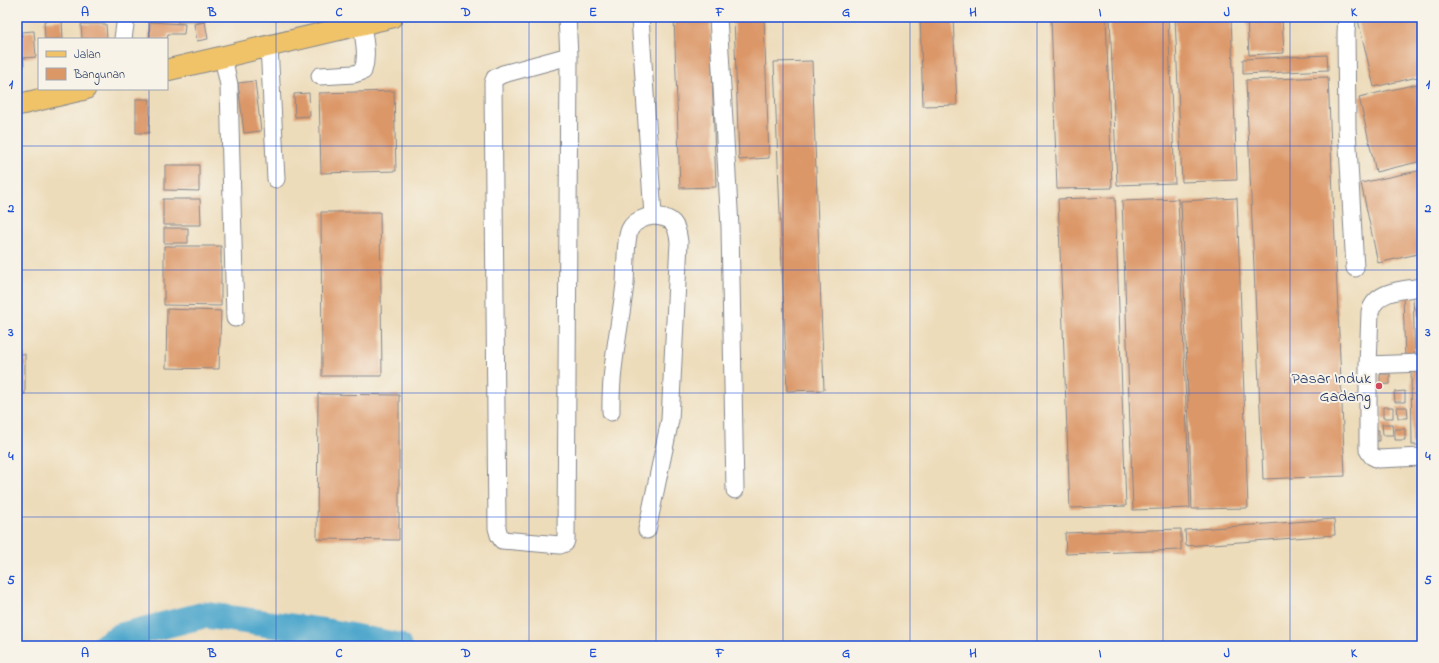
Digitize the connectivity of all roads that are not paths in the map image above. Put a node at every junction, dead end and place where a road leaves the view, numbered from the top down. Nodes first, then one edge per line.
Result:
1 (126, 17) edge
2 (392, 17) edge
3 (557, 17) edge
4 (567, 17) edge
5 (640, 17) edge
6 (718, 17) edge
7 (1347, 17) edge
8 (362, 24) junction
9 (123, 38) edge
10 (269, 46) junction
11 (222, 57) junction
12 (564, 57) junction
13 (168, 70) edge
14 (320, 76) dead end
15 (81, 90) edge
16 (17, 105) edge
17 (276, 179) dead end
18 (653, 216) junction
19 (1355, 268) dead end
20 (1422, 287) edge
21 (235, 318) dead end
22 (1422, 363) edge
23 (1368, 365) junction
24 (611, 412) dead end
25 (1422, 457) edge
26 (735, 490) dead end
27 (647, 530) dead end

1 - 9 street
2 - 8 main road
3 - 12 street
4 - 12 street
5 - 18 street
6 - 26 street
7 - 19 street
8 - 10 main road
8 - 14 street
10 - 11 main road
10 - 17 street
11 - 13 main road
11 - 21 street
12 - 12 street
15 - 16 main road
18 - 24 street
18 - 27 street
20 - 23 street
22 - 23 street
23 - 25 street

